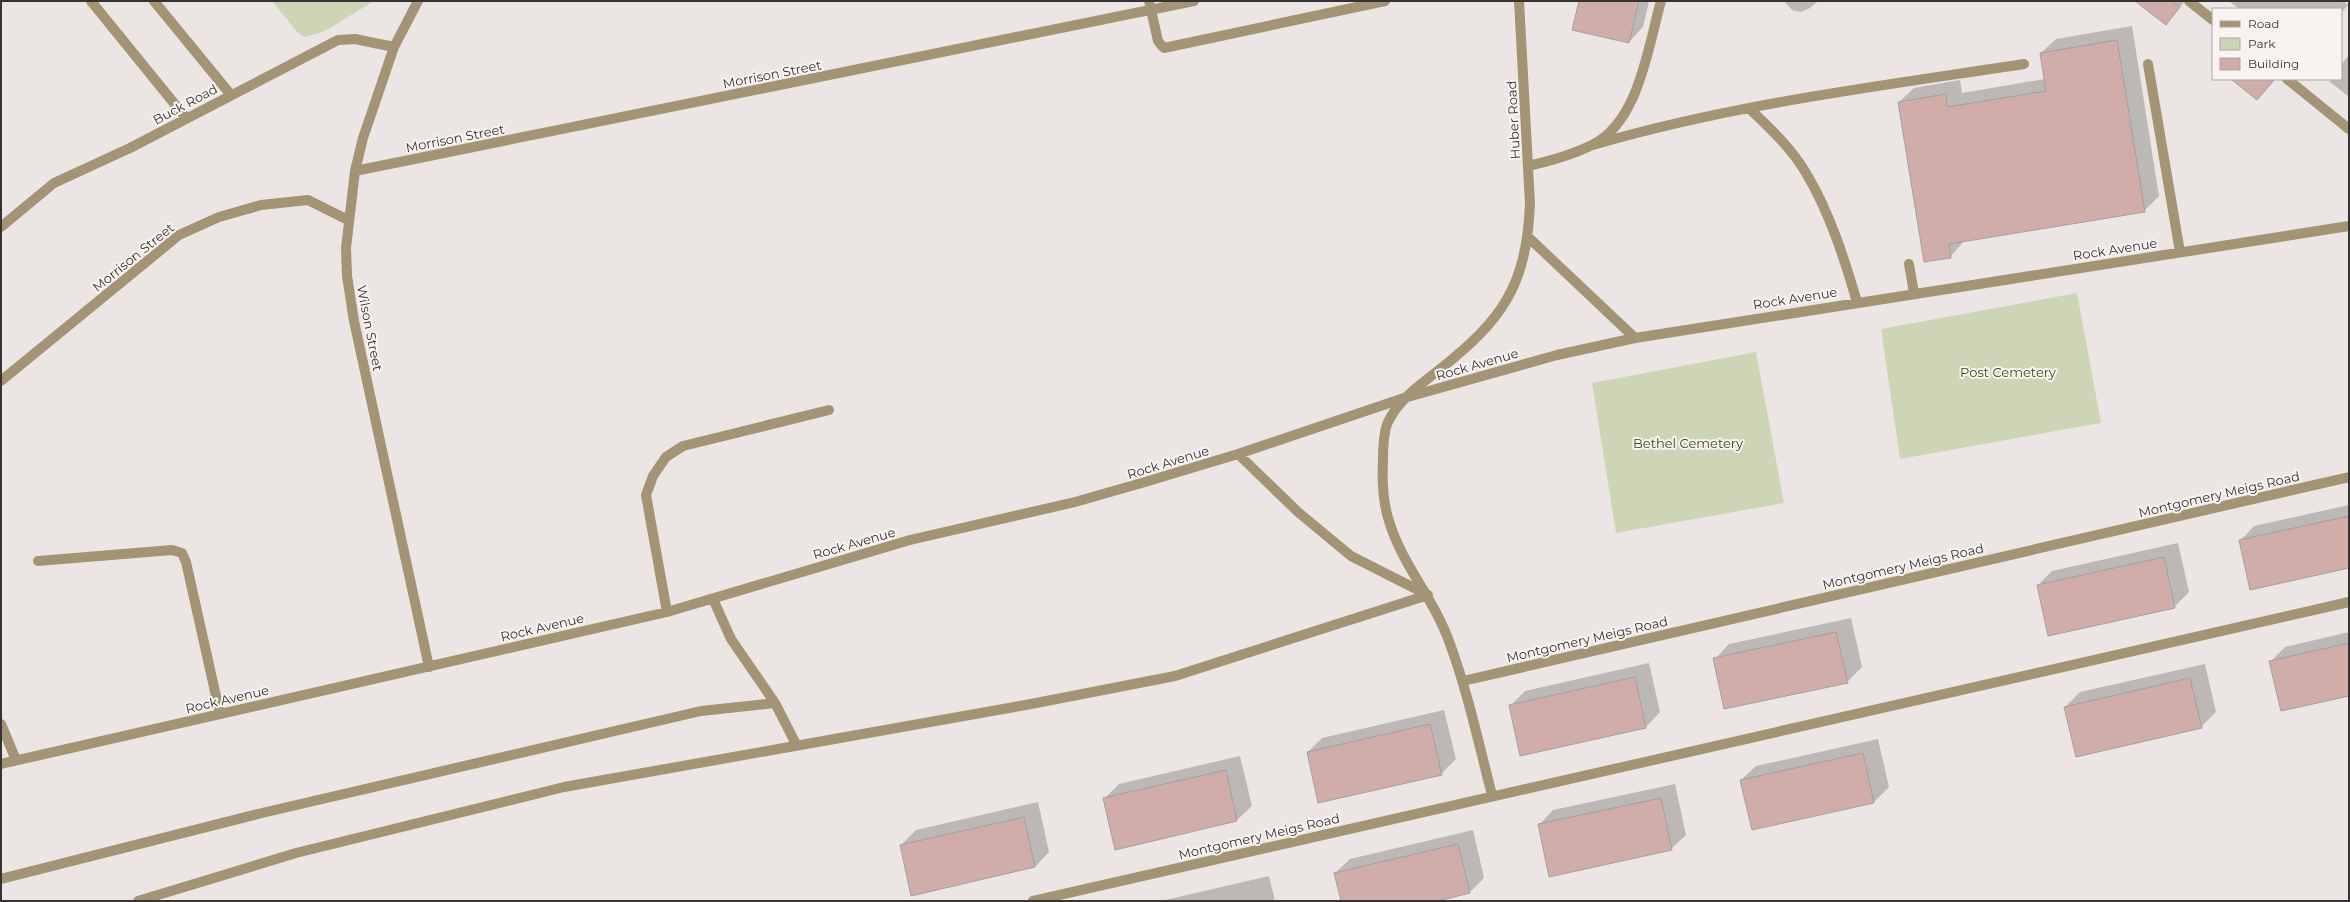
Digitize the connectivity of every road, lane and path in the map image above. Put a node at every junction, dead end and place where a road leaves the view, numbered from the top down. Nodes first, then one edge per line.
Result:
1 (91, 1) edge
2 (154, 1) edge
3 (418, 1) edge
4 (1194, 1) edge
5 (1385, 1) edge
6 (1519, 1) edge
7 (1661, 1) edge
8 (2189, 1) edge
9 (1150, 5) edge
10 (2212, 19) edge
11 (394, 47) junction
12 (2024, 64) dead end
13 (2148, 64) dead end
14 (2287, 80) edge
15 (231, 95) junction
16 (1750, 109) junction
17 (186, 118) junction
18 (2349, 129) edge
19 (1593, 145) junction
20 (1528, 166) junction
21 (356, 171) junction
22 (348, 220) junction
23 (2349, 226) edge
24 (1, 227) edge
25 (1528, 237) junction
26 (2180, 252) junction
27 (1910, 264) dead end
28 (1914, 293) junction
29 (1857, 302) junction
30 (1635, 338) junction
31 (1, 381) edge
32 (1404, 398) junction
33 (829, 410) dead end
34 (1238, 454) junction
35 (2349, 477) edge
36 (38, 561) dead end
37 (1428, 596) junction
38 (713, 599) junction
39 (2349, 602) edge
40 (667, 612) junction
41 (429, 667) junction
42 (1463, 681) junction
43 (775, 703) junction
44 (220, 714) junction
45 (1, 724) edge
46 (796, 744) junction
47 (16, 760) junction
48 (1, 764) edge
49 (1492, 795) junction
50 (1, 879) edge
51 (138, 901) edge
52 (1033, 901) edge

1 - 17 street
2 - 15 street
3 - 11 street, Wilson Street
4 - 9 street, Morrison Street
5 - 9 street
6 - 20 street, Huber Road
7 - 19 street
8 - 10 street
9 - 21 street, Morrison Street
11 - 15 street, Buck Road
11 - 21 street, Wilson Street
12 - 16 street
13 - 26 street
14 - 18 street
15 - 17 street, Buck Road
16 - 19 street
16 - 29 street
17 - 24 street, Buck Road
19 - 20 street
20 - 25 street, Huber Road
21 - 22 street, Wilson Street
22 - 31 street, Morrison Street
22 - 41 street, Wilson Street
23 - 26 street, Rock Avenue
25 - 30 street
25 - 32 street, Huber Road
26 - 28 street, Rock Avenue
27 - 28 street
28 - 29 street, Rock Avenue
29 - 30 street, Rock Avenue
30 - 32 street, Rock Avenue
32 - 34 street, Rock Avenue
32 - 37 street
33 - 40 street
34 - 37 street
34 - 38 street, Rock Avenue
35 - 42 street, Montgomery Meigs Road
36 - 44 street
37 - 42 street
37 - 46 street
38 - 40 street, Rock Avenue
38 - 43 street
39 - 49 street, Montgomery Meigs Road
40 - 41 street, Rock Avenue
41 - 44 street, Rock Avenue
42 - 49 street
43 - 46 street
43 - 50 street
44 - 47 street, Rock Avenue
45 - 47 street
46 - 51 street
47 - 48 street, Rock Avenue
49 - 52 street, Montgomery Meigs Road

